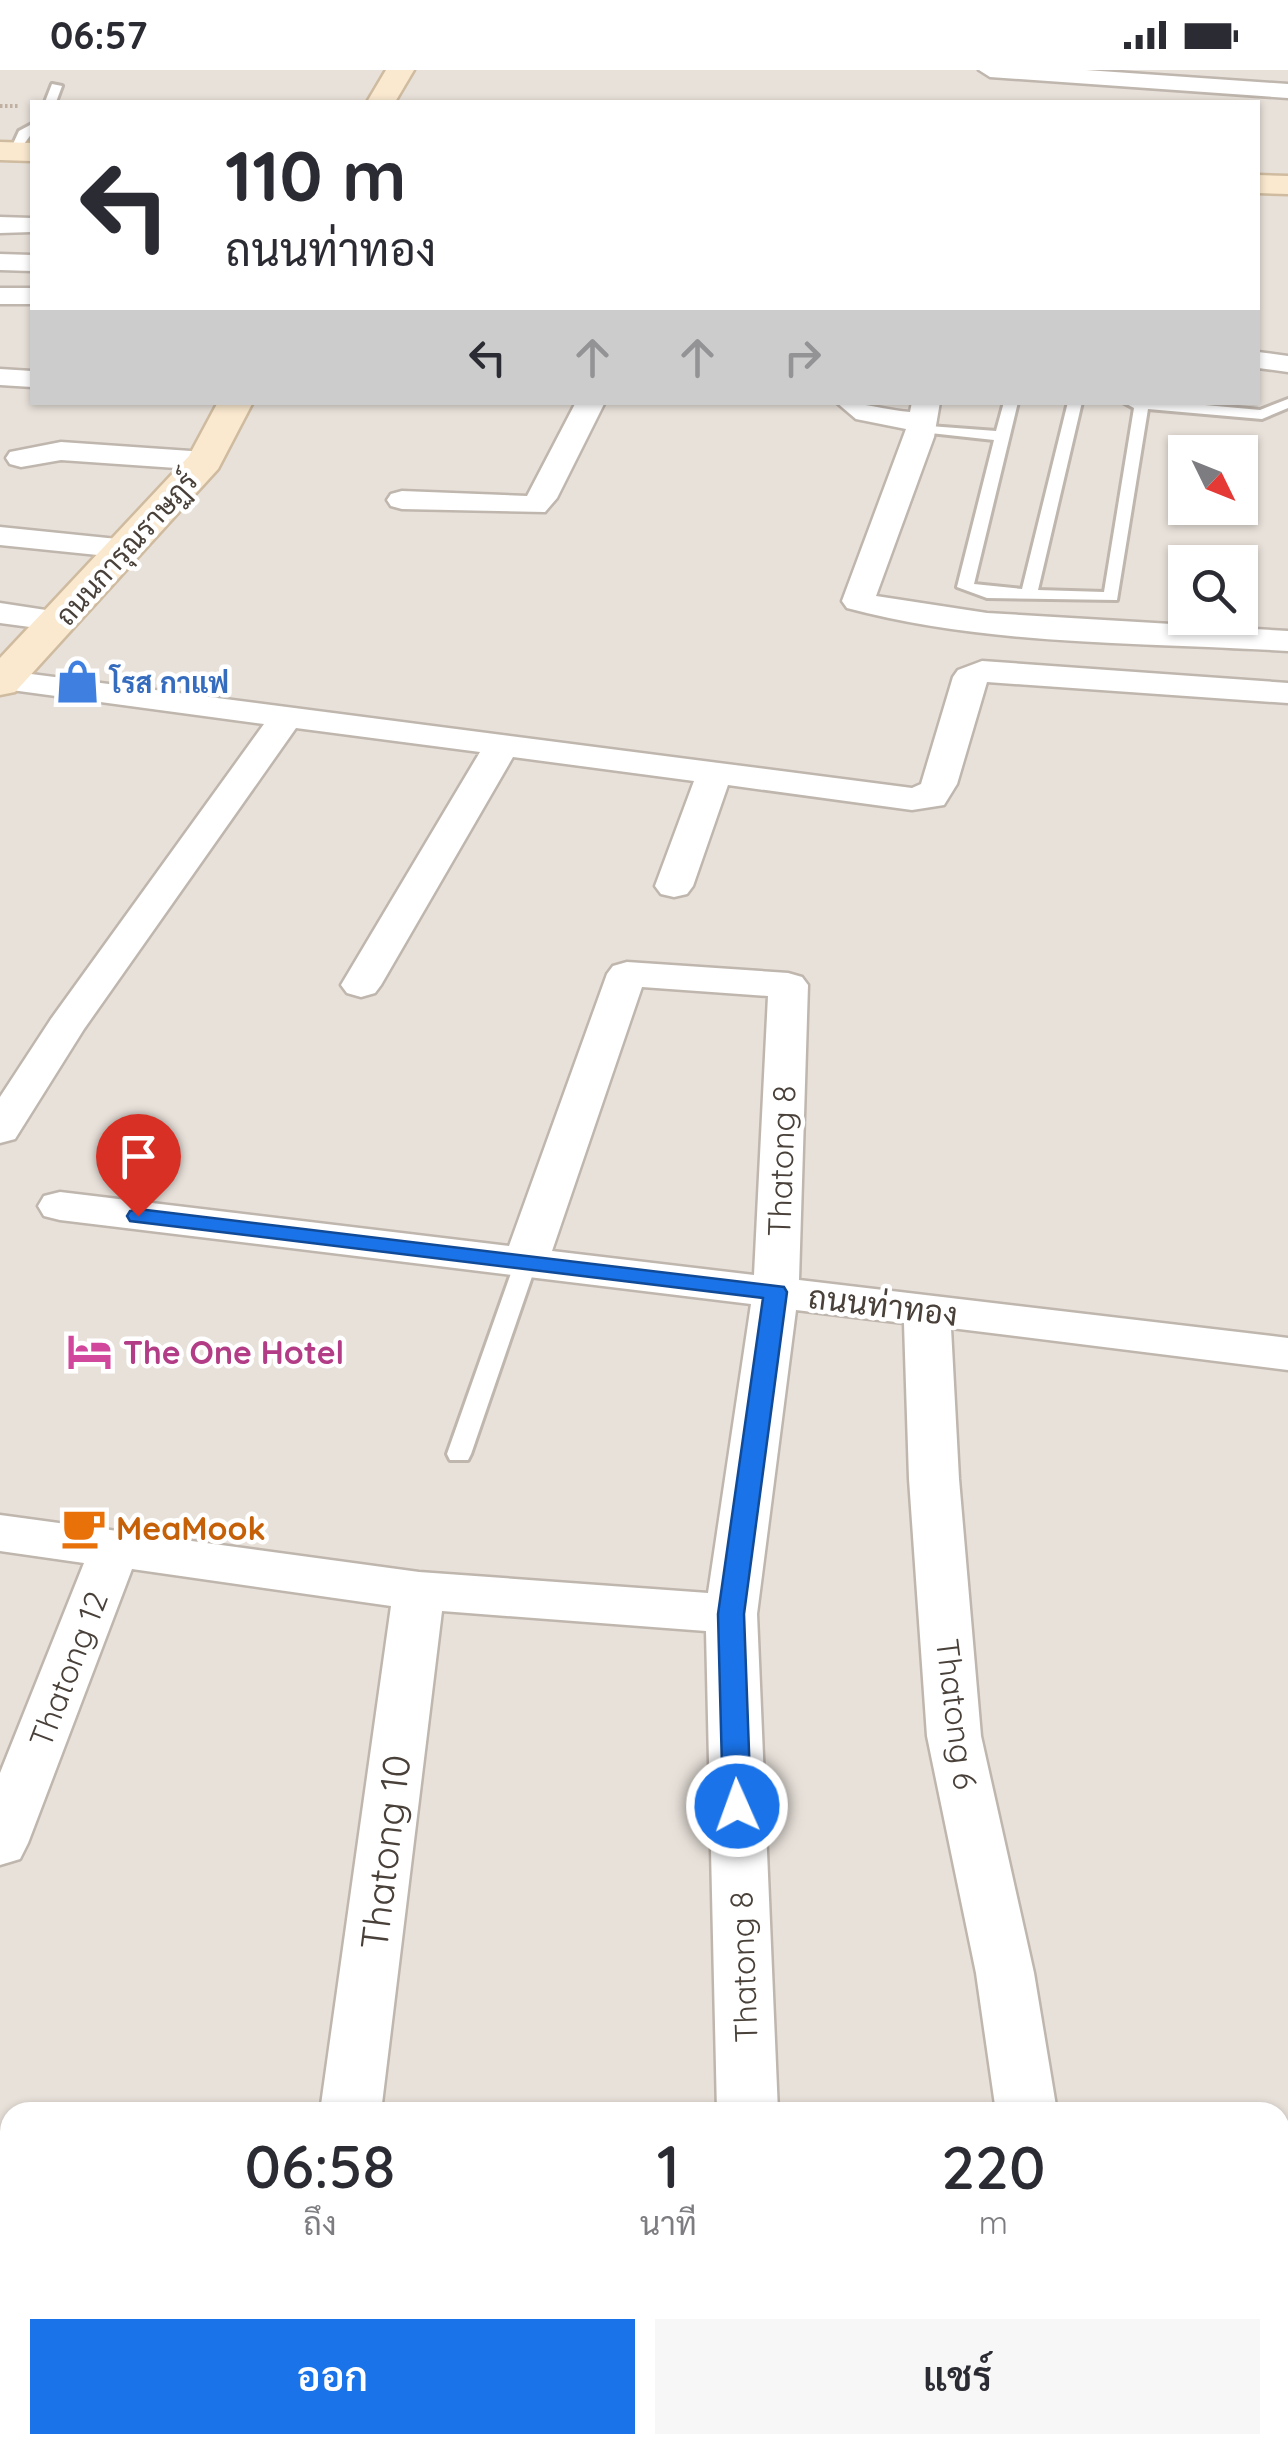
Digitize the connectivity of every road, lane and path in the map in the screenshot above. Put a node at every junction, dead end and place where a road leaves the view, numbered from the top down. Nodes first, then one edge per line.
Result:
1 (400, 70) edge
2 (990, 70) edge
3 (56, 86) dead end
4 (1288, 91) edge
5 (51, 100) edge
6 (383, 100) edge
7 (0, 106) edge
8 (22, 106) dead end
9 (30, 131) edge
10 (15, 152) edge
11 (1260, 184) edge
12 (1288, 185) edge
13 (0, 225) edge
14 (30, 225) edge
15 (0, 262) edge
16 (30, 264) edge
17 (0, 296) edge
18 (30, 296) edge
19 (1260, 360) edge
20 (1288, 364) edge
21 (0, 377) edge
22 (30, 379) edge
23 (1260, 391) edge
24 (1288, 394) edge
25 (1288, 403) edge
26 (234, 405) edge
27 (589, 405) edge
28 (853, 405) edge
29 (1010, 405) edge
30 (1074, 405) edge
31 (1142, 405) edge
32 (1153, 405) edge
33 (923, 417) edge
34 (1002, 436) junction
35 (21, 458) dead end
36 (205, 461) junction
37 (402, 500) dead end
38 (0, 536) edge
39 (127, 549) junction
40 (1030, 595) junction
41 (0, 613) edge
42 (1109, 614) junction
43 (60, 621) junction
44 (1288, 641) edge
45 (6, 671) edge
46 (1288, 694) edge
47 (286, 718) junction
48 (501, 747) junction
49 (714, 774) junction
50 (674, 886) dead end
51 (361, 985) dead end
52 (0, 1130) edge
53 (60, 1206) dead end
54 (526, 1262) junction
55 (776, 1292) junction
56 (927, 1311) junction
57 (1288, 1354) edge
58 (459, 1454) dead end
59 (0, 1532) edge
60 (114, 1550) junction
61 (419, 1591) junction
62 (731, 1614) junction
63 (0, 1843) edge
64 (352, 2102) edge
65 (748, 2102) edge
66 (1024, 2102) edge

1 - 6 street
2 - 4 street
3 - 5 lane
7 - 8 path
9 - 10 lane
11 - 12 street
13 - 14 street
15 - 16 street
17 - 18 street
19 - 20 street
21 - 22 street
23 - 24 street
25 - 32 lane
26 - 36 street, ถนนการุณราษฏร์
27 - 37 street
28 - 33 street
29 - 34 lane
30 - 40 lane
31 - 42 lane
33 - 34 lane
33 - 42 street
34 - 40 lane
35 - 36 street
36 - 39 street, ถนนการุณราษฏร์
38 - 39 street
39 - 43 street, ถนนการุณราษฏร์
40 - 42 lane
41 - 43 street
42 - 44 street
43 - 45 street, ถนนการุณราษฏร์
45 - 47 street
46 - 49 street
47 - 48 street
47 - 52 street
48 - 49 street
48 - 51 street
49 - 50 street
53 - 54 street, ถนนท่าทอง
54 - 55 street, ถนนท่าทอง
54 - 55 street, Thatong 8
54 - 58 lane
55 - 56 street, ถนนท่าทอง
55 - 62 street, Thatong 8
56 - 57 street, ถนนท่าทอง
56 - 66 street, Thatong 6
59 - 60 street
60 - 61 street
60 - 63 street, Thatong 12
61 - 62 street
61 - 64 street, Thatong 10
62 - 65 street, Thatong 8

